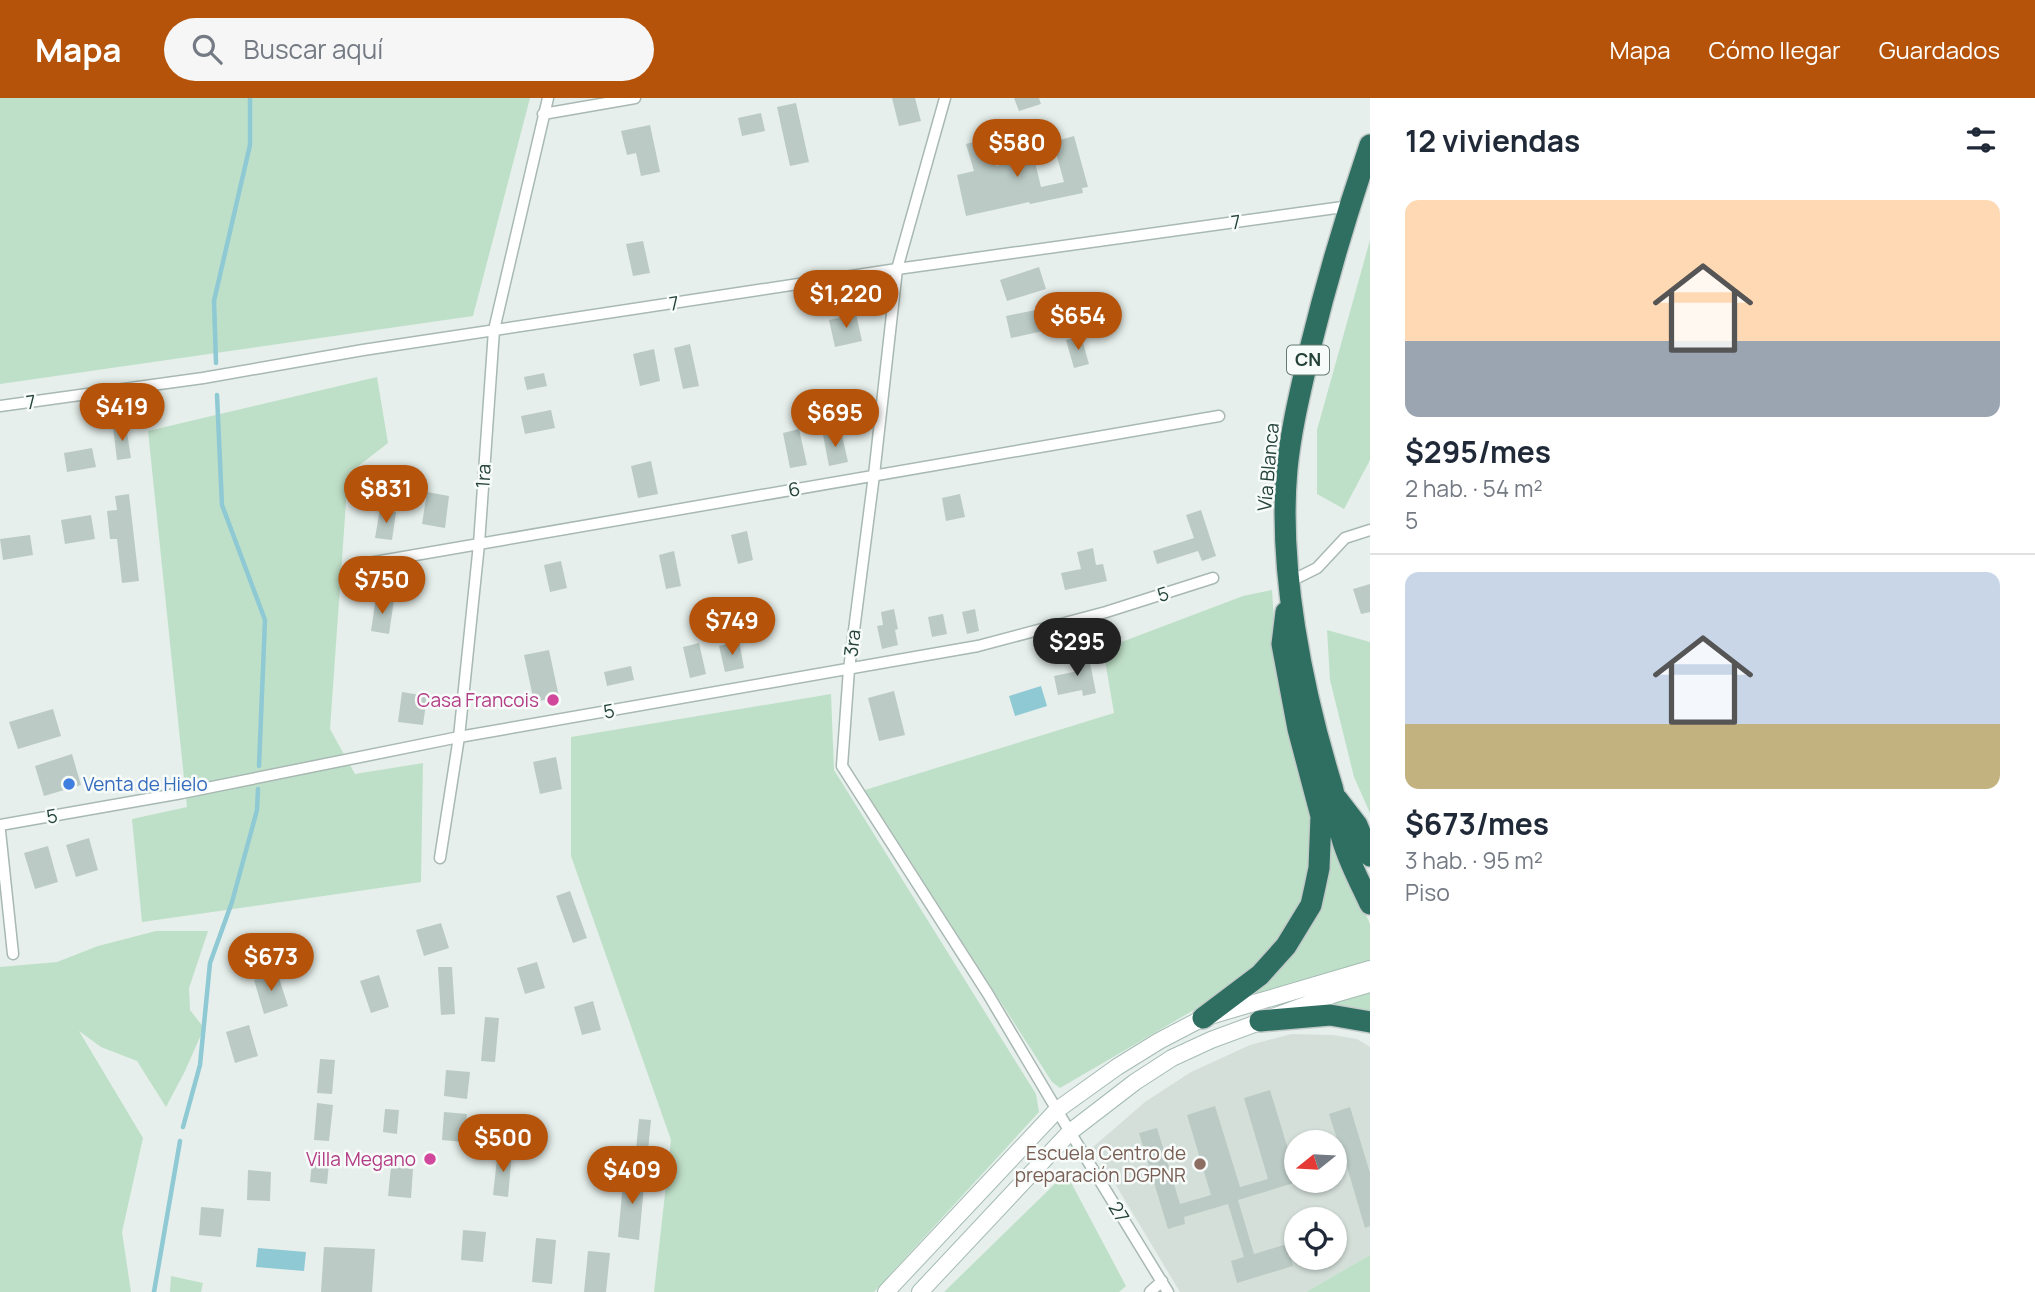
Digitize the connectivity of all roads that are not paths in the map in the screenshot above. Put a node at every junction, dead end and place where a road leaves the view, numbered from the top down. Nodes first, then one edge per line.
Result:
1 (548, 98) edge
2 (635, 98) edge
3 (945, 98) edge
4 (543, 114) junction
5 (1370, 145) edge
6 (1350, 206) junction
7 (897, 269) junction
8 (494, 330) junction
9 (0, 406) edge
10 (1219, 416) dead end
11 (874, 475) junction
12 (1370, 530) edge
13 (479, 544) junction
14 (369, 563) dead end
15 (1213, 578) dead end
16 (1289, 582) junction
17 (849, 669) junction
18 (459, 737) junction
19 (1335, 797) junction
20 (0, 825) edge
21 (0, 831) edge
22 (1370, 856) edge
23 (440, 858) dead end
24 (1370, 904) edge
25 (13, 954) dead end
26 (1370, 968) edge
27 (1370, 984) edge
28 (1203, 1018) junction
29 (1261, 1021) junction
30 (1370, 1022) edge
31 (1057, 1110) junction
32 (1070, 1132) junction
33 (1162, 1281) junction
34 (886, 1292) edge
35 (920, 1292) edge
36 (1150, 1292) edge
37 (1168, 1292) edge

1 - 4 street, 1ra
2 - 4 street
3 - 7 street, 3ra
4 - 8 street, 1ra
5 - 6 highway, Vía Blanca / CN
6 - 7 street, 7
6 - 16 highway, Vía Blanca / CN
7 - 8 street, 7
7 - 11 street, 3ra
8 - 9 street, 7
8 - 13 street, 1ra
10 - 11 street, 6
11 - 13 street, 6
11 - 17 street, 3ra
12 - 16 street
13 - 14 street, 6
13 - 18 street, 1ra
15 - 17 street, 5
16 - 19 highway, Vía Blanca / CN
16 - 28 highway
17 - 18 street, 5
17 - 31 street, 3ra
18 - 20 street, 5
18 - 23 street, 1ra
19 - 22 highway, Vía Blanca / CN
19 - 24 highway, Vía Blanca / CN
21 - 25 street
26 - 28 street
27 - 29 street
28 - 31 street
29 - 30 highway
29 - 32 street
31 - 32 street, 3ra
31 - 34 street
32 - 33 street, 27
32 - 35 street
33 - 36 street
33 - 37 street, 27

